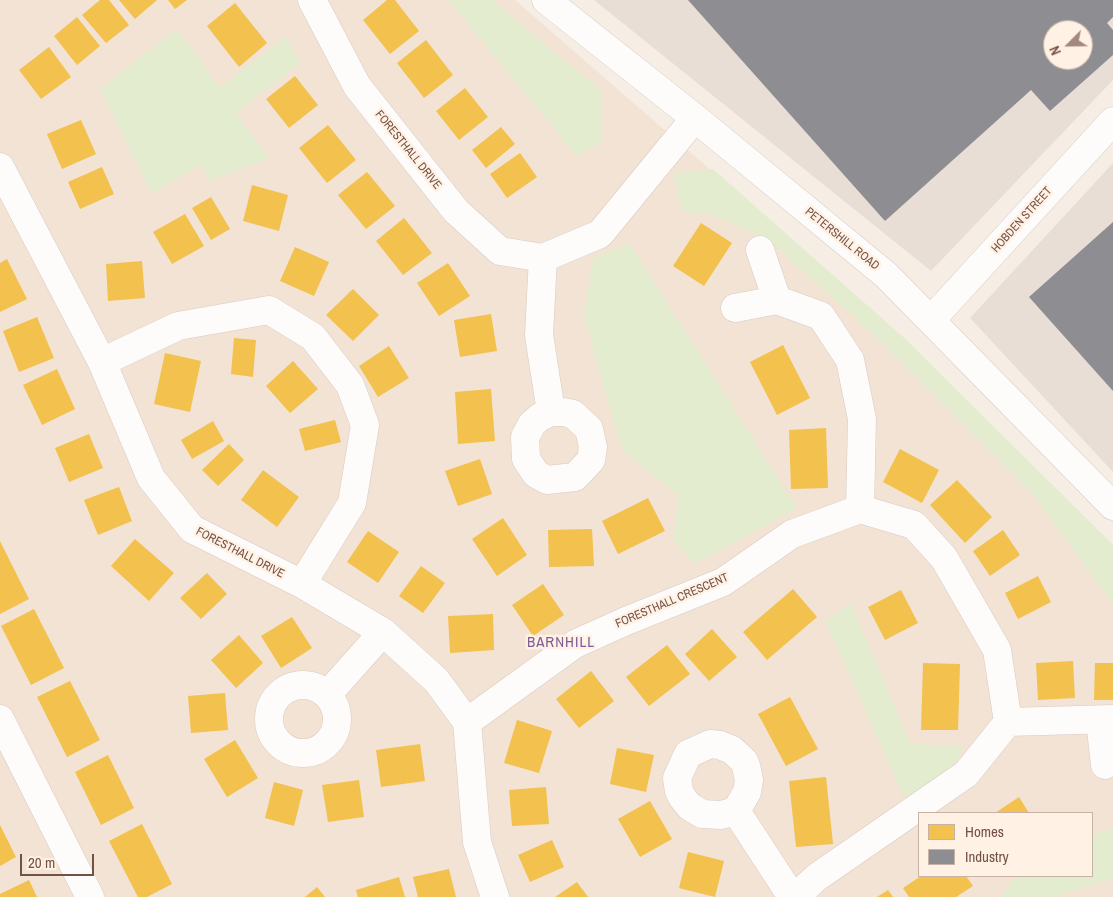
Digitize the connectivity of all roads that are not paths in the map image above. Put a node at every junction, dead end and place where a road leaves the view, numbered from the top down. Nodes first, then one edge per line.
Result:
1 (312, 0) edge
2 (546, 0) edge
3 (695, 118) junction
4 (1113, 120) edge
5 (0, 167) edge
6 (760, 250) dead end
7 (543, 258) junction
8 (777, 300) junction
9 (735, 308) dead end
10 (931, 320) junction
11 (102, 362) junction
12 (551, 412) dead end
13 (1113, 506) edge
14 (860, 509) junction
15 (302, 584) junction
16 (383, 632) junction
17 (327, 694) dead end
18 (0, 719) edge
19 (1107, 719) edge
20 (467, 722) junction
21 (1008, 722) junction
22 (1106, 765) dead end
23 (736, 811) dead end
24 (90, 897) edge
25 (495, 897) edge
26 (793, 897) edge

1 - 7 street, FORESTHALL DRIVE
2 - 3 street, PETERSHILL ROAD
3 - 7 street
3 - 10 street, PETERSHILL ROAD
4 - 10 street, HOBDEN STREET
5 - 11 street, FORESTHALL DRIVE
6 - 8 street
7 - 12 street
8 - 9 street
8 - 14 street
10 - 13 street, PETERSHILL ROAD
11 - 15 street, FORESTHALL DRIVE
11 - 15 street
14 - 20 street, FORESTHALL CRESCENT
14 - 21 street
15 - 16 street, FORESTHALL DRIVE
16 - 17 street
16 - 20 street, FORESTHALL DRIVE
18 - 24 street
19 - 21 street
19 - 22 street
20 - 25 street
21 - 26 street
23 - 26 street

